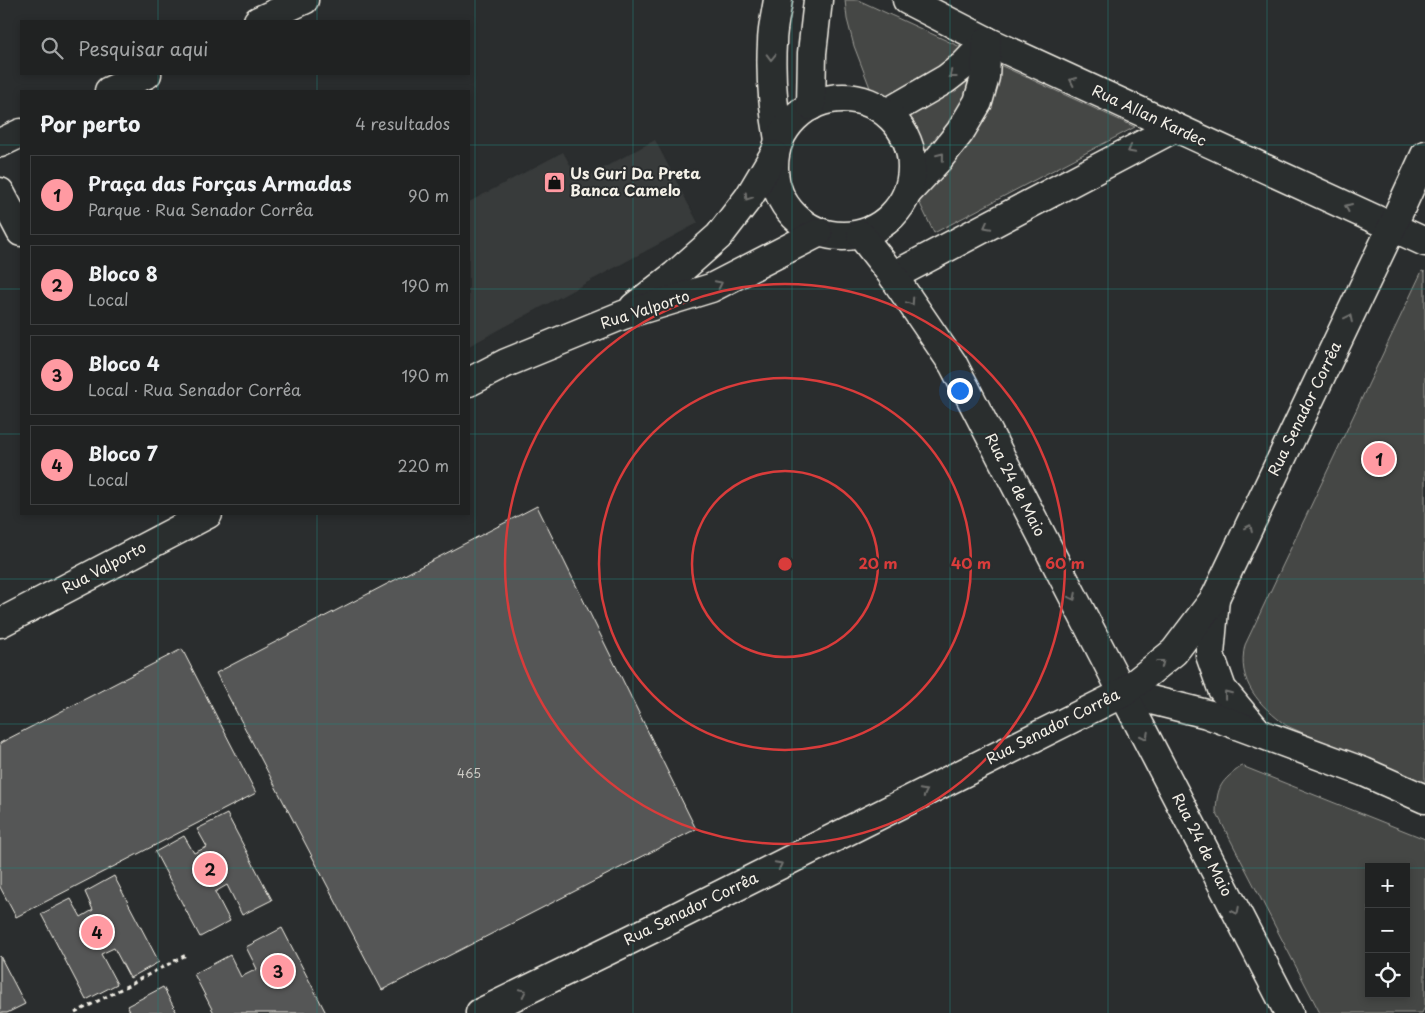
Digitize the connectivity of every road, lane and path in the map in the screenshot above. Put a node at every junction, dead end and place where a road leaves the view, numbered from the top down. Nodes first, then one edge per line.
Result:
1 (304, 0) edge
2 (818, 0) edge
3 (907, 0) edge
4 (775, 3) edge
5 (260, 20) edge
6 (987, 41) junction
7 (812, 53) junction
8 (145, 75) edge
9 (111, 90) edge
10 (811, 106) junction
11 (887, 113) junction
12 (1174, 128) junction
13 (20, 133) edge
14 (0, 143) edge
15 (777, 148) junction
16 (1425, 156) edge
17 (0, 192) edge
18 (908, 192) junction
19 (1392, 227) junction
20 (20, 230) edge
21 (818, 233) junction
22 (861, 234) junction
23 (1425, 242) edge
24 (893, 276) junction
25 (623, 315) junction
26 (470, 381) edge
27 (204, 515) edge
28 (174, 522) edge
29 (1215, 598) junction
30 (0, 623) edge
31 (1123, 693) junction
32 (1258, 732) junction
33 (1425, 799) edge
34 (186, 955) dead end
35 (75, 1013) edge
36 (480, 1013) edge
37 (1289, 1013) edge

1 - 5 main road
2 - 7 main road
3 - 6 main road, Rua Allan Kardec
4 - 7 main road
4 -> 15 main road
6 -> 11 main road
12 -> 6 main road, Rua Allan Kardec
18 -> 6 main road
7 - 10 main road
8 - 9 main road
10 - 11 main road
10 - 15 main road
11 - 18 main road
19 -> 12 main road, Rua Allan Kardec
12 -> 24 main road
13 - 14 main road
15 - 21 main road
15 -> 25 main road
16 - 19 main road, Rua Senador Corrêa
17 - 20 main road
18 - 22 main road
19 - 23 main road, Rua Allan Kardec
29 -> 19 main road, Rua Senador Corrêa
21 - 22 main road
25 -> 21 main road, Rua Valporto
22 - 24 main road, Rua 24 de Maio
24 -> 31 main road, Rua 24 de Maio
25 - 26 main road, Rua Valporto
27 - 28 main road, Rua Valporto
28 - 30 main road, Rua Valporto
31 -> 29 main road, Rua Senador Corrêa
32 -> 29 main road
31 - 32 main road
36 -> 31 main road, Rua Senador Corrêa
31 -> 37 main road, Rua 24 de Maio
32 - 33 main road
34 - 35 path

